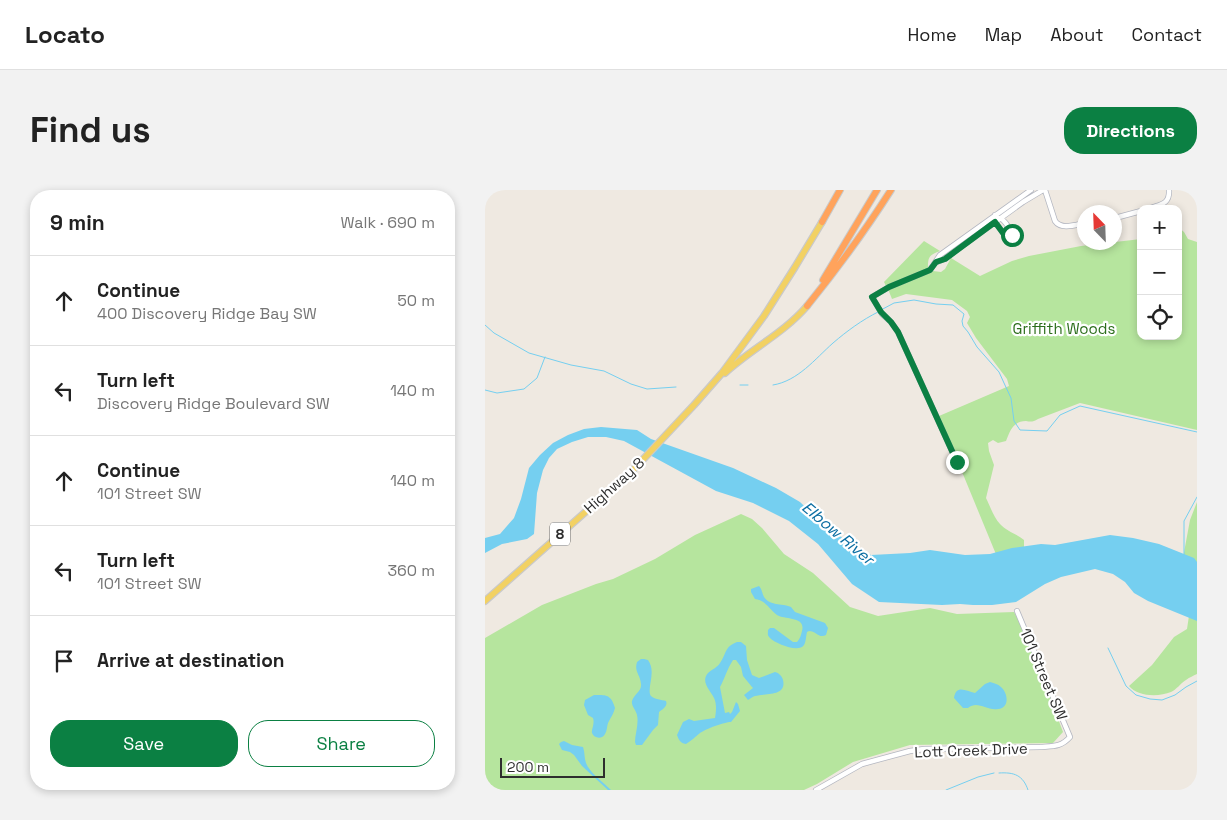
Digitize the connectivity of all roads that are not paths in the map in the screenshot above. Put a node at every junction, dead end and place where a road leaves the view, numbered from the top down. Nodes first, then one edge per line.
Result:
1 (839, 190) edge
2 (877, 190) edge
3 (891, 190) edge
4 (1031, 190) edge
5 (1044, 190) edge
6 (1169, 190) edge
7 (1158, 205) edge
8 (1137, 212) edge
9 (995, 215) junction
10 (1122, 216) edge
11 (1001, 218) junction
12 (823, 222) joint
13 (995, 222) junction
14 (1077, 224) edge
15 (936, 262) junction
16 (807, 306) junction
17 (694, 405) junction
18 (957, 462) dead end
19 (485, 601) edge
20 (1017, 611) dead end
21 (1070, 737) joint
22 (816, 790) edge

1 - 12 highway
2 - 16 highway
3 - 16 highway
4 - 9 street
5 - 11 street
5 - 14 street
6 - 7 street
8 - 10 street
9 - 11 street
9 - 13 street
9 - 15 street
11 - 13 street
11 - 13 street
12 - 17 main road, Highway 8 / 8
13 - 15 street
15 - 18 street
16 - 17 main road, Highway 8 / 8
17 - 19 main road, Highway 8 / 8
20 - 21 street, 101 Street SW
21 - 22 street, Lott Creek Drive

